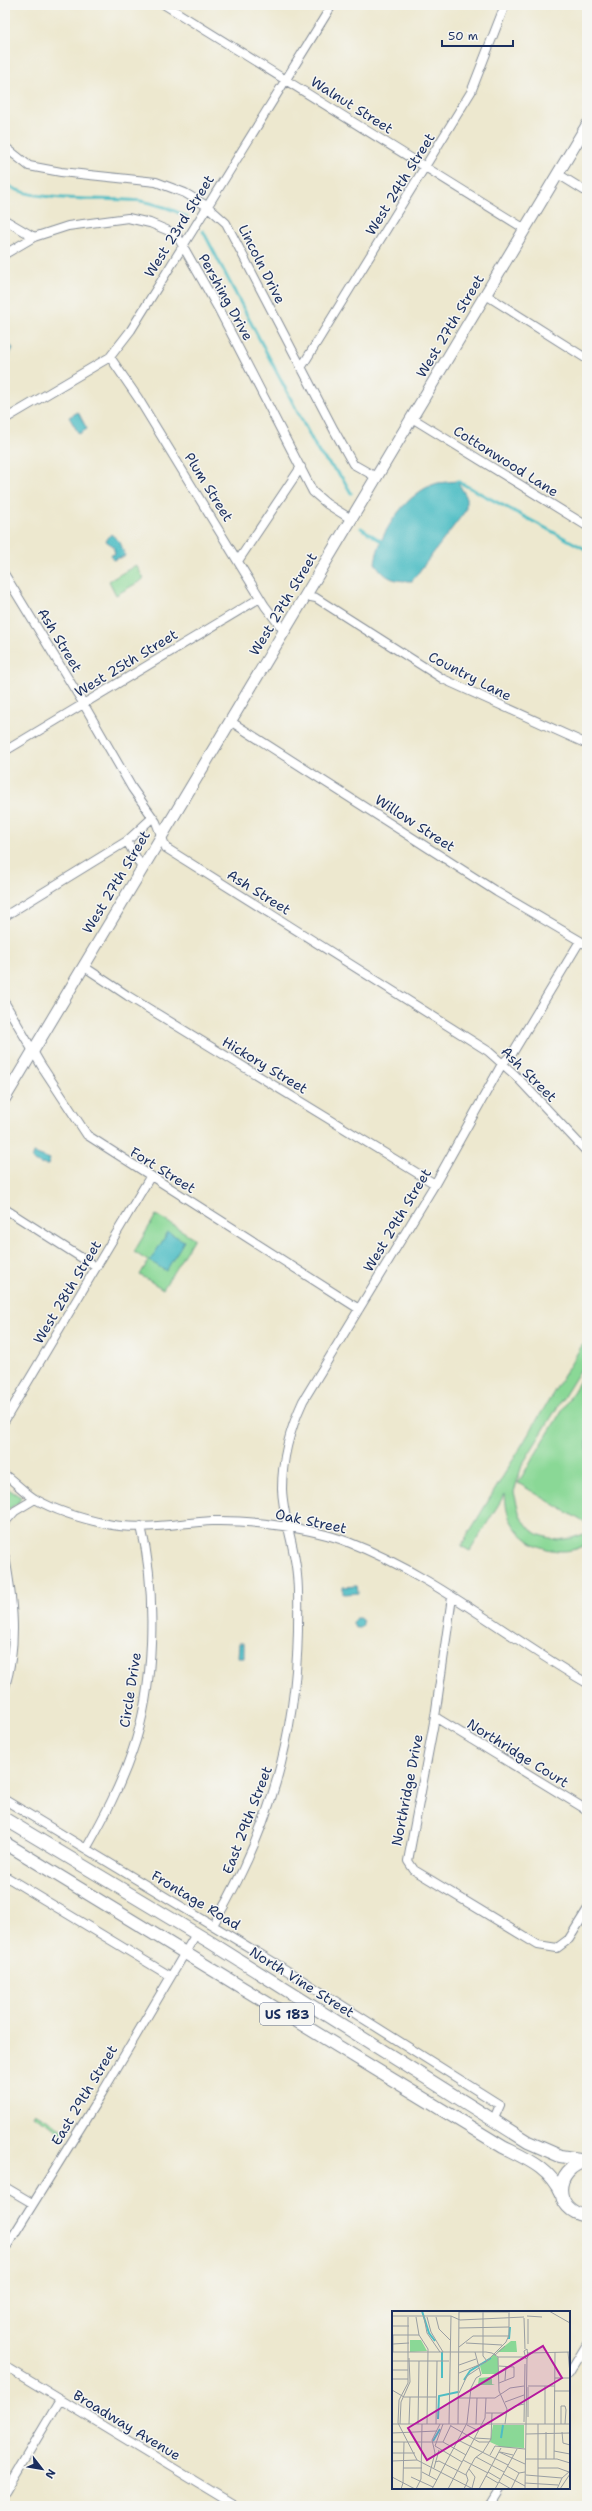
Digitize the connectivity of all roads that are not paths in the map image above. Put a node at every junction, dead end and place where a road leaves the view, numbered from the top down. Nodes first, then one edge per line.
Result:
1 (165, 5) edge
2 (332, 5) edge
3 (506, 5) edge
4 (286, 79) junction
5 (587, 125) edge
6 (5, 147) edge
7 (427, 167) junction
8 (558, 174) junction
9 (587, 192) edge
10 (207, 206) junction
11 (5, 220) edge
12 (525, 229) junction
13 (34, 237) junction
14 (182, 246) junction
15 (5, 254) edge
16 (486, 295) junction
17 (110, 357) junction
18 (587, 359) edge
19 (301, 368) junction
20 (412, 418) junction
21 (5, 419) edge
22 (301, 468) junction
23 (376, 477) junction
24 (351, 519) junction
25 (587, 526) edge
26 (238, 561) junction
27 (5, 575) edge
28 (7, 584) edge
29 (306, 596) junction
30 (260, 598) junction
31 (284, 631) junction
32 (83, 703) junction
33 (230, 721) junction
34 (587, 744) edge
35 (5, 751) edge
36 (152, 818) junction
37 (161, 836) junction
38 (128, 841) junction
39 (142, 868) junction
40 (5, 916) edge
41 (584, 943) edge
42 (83, 966) junction
43 (5, 1003) edge
44 (34, 1050) junction
45 (502, 1064) junction
46 (5, 1098) edge
47 (587, 1152) edge
48 (150, 1177) junction
49 (435, 1184) junction
50 (5, 1209) edge
51 (96, 1267) junction
52 (359, 1309) junction
53 (5, 1420) edge
54 (5, 1475) edge
55 (35, 1499) junction
56 (5, 1522) edge
57 (141, 1526) junction
58 (289, 1528) junction
59 (5, 1557) edge
60 (452, 1597) junction
61 (587, 1683) edge
62 (5, 1687) edge
63 (435, 1717) junction
64 (5, 1800) edge
65 (587, 1810) edge
66 (5, 1819) edge
67 (5, 1843) edge
68 (86, 1849) junction
69 (5, 1876) edge
70 (587, 1910) edge
71 (213, 1925) junction
72 (196, 1934) junction
73 (185, 1952) junction
74 (170, 1976) junction
75 (493, 2121) junction
76 (586, 2160) edge
77 (5, 2187) edge
78 (561, 2194) junction
79 (32, 2203) junction
80 (587, 2216) edge
81 (5, 2249) edge
82 (587, 2344) edge
83 (5, 2366) edge
84 (570, 2372) edge
85 (60, 2400) junction
86 (500, 2489) edge
87 (5, 2492) edge
88 (236, 2506) edge
89 (490, 2506) edge

1 - 4 street, Walnut Street
2 - 4 street, West 23rd Street
3 - 7 street, West 24th Street
4 - 7 street, Walnut Street
4 - 10 street, West 23rd Street
5 - 8 main road, West 27th Street
6 - 10 street, Lincoln Drive
7 - 12 street, Walnut Street
7 - 19 street, West 24th Street
8 - 9 street
8 - 12 main road, West 27th Street
10 - 14 street, West 23rd Street
10 - 19 street, Lincoln Drive
11 - 13 street
12 - 16 main road, West 27th Street
13 - 14 street, Pershing Drive
13 - 15 street, Pershing Drive
14 - 17 street, West 23rd Street
14 - 22 street, Pershing Drive
16 - 18 street
16 - 20 main road, West 27th Street
17 - 21 street, West 23rd Street
17 - 26 street, Plum Street
19 - 23 street, Lincoln Drive
20 - 23 main road, West 27th Street
20 - 25 street, Cottonwood Lane
22 - 24 street, Pershing Drive
22 - 26 street
23 - 24 main road, West 27th Street
24 - 29 main road, West 27th Street
26 - 30 street, Plum Street
27 - 28 street, Ash Street
28 - 32 street, Ash Street
29 - 31 main road, West 27th Street
29 - 34 street, Country Lane
30 - 31 street, Plum Street
30 - 32 street, West 25th Street
31 - 33 main road, West 27th Street
32 - 35 street, West 25th Street
32 - 36 street, Ash Street
33 - 37 main road, West 27th Street
33 - 41 street, Willow Street
36 - 37 street, Ash Street
36 - 38 street
37 - 39 main road, West 27th Street
37 - 45 street, Ash Street
38 - 39 street
38 - 40 street
39 - 42 main road, West 27th Street
41 - 45 street, West 29th Street
42 - 44 main road, West 27th Street
42 - 49 street, Hickory Street
43 - 44 street, Fort Street
44 - 46 main road, West 27th Street
44 - 48 street, Fort Street
45 - 47 street, Ash Street
45 - 49 street, West 29th Street
48 - 51 street, West 28th Street
48 - 52 street, Fort Street
49 - 52 street, West 29th Street
50 - 51 street
51 - 53 street, West 28th Street
52 - 58 street, West 29th Street
54 - 55 street, Oak Street
55 - 56 street
55 - 57 street, Oak Street
57 - 58 street, Oak Street
57 - 68 street, Circle Drive
58 - 60 street, Oak Street
58 - 71 street, East 29th Street
59 - 62 street
60 - 61 street, Oak Street
60 - 63 street, Northridge Drive
63 - 65 street, Northridge Court
63 - 70 street, Northridge Drive
64 - 68 street, Frontage Road
66 - 72 main road, North Vine Street / US 183
67 - 73 main road, US 183
68 - 71 street, Frontage Road
69 - 74 street
71 - 75 street, Frontage Road
72 - 73 street, East 29th Street
72 - 75 main road, North Vine Street / US 183
73 - 74 street, East 29th Street
73 - 78 main road, US 183
74 - 79 street, East 29th Street
75 - 76 main road, North Vine Street / US 183
76 - 78 main road
77 - 79 street
78 - 80 main road
79 - 81 street, East 29th Street
82 - 84 street
83 - 85 street, Broadway Avenue
85 - 87 street
85 - 88 street, Broadway Avenue
86 - 89 street

